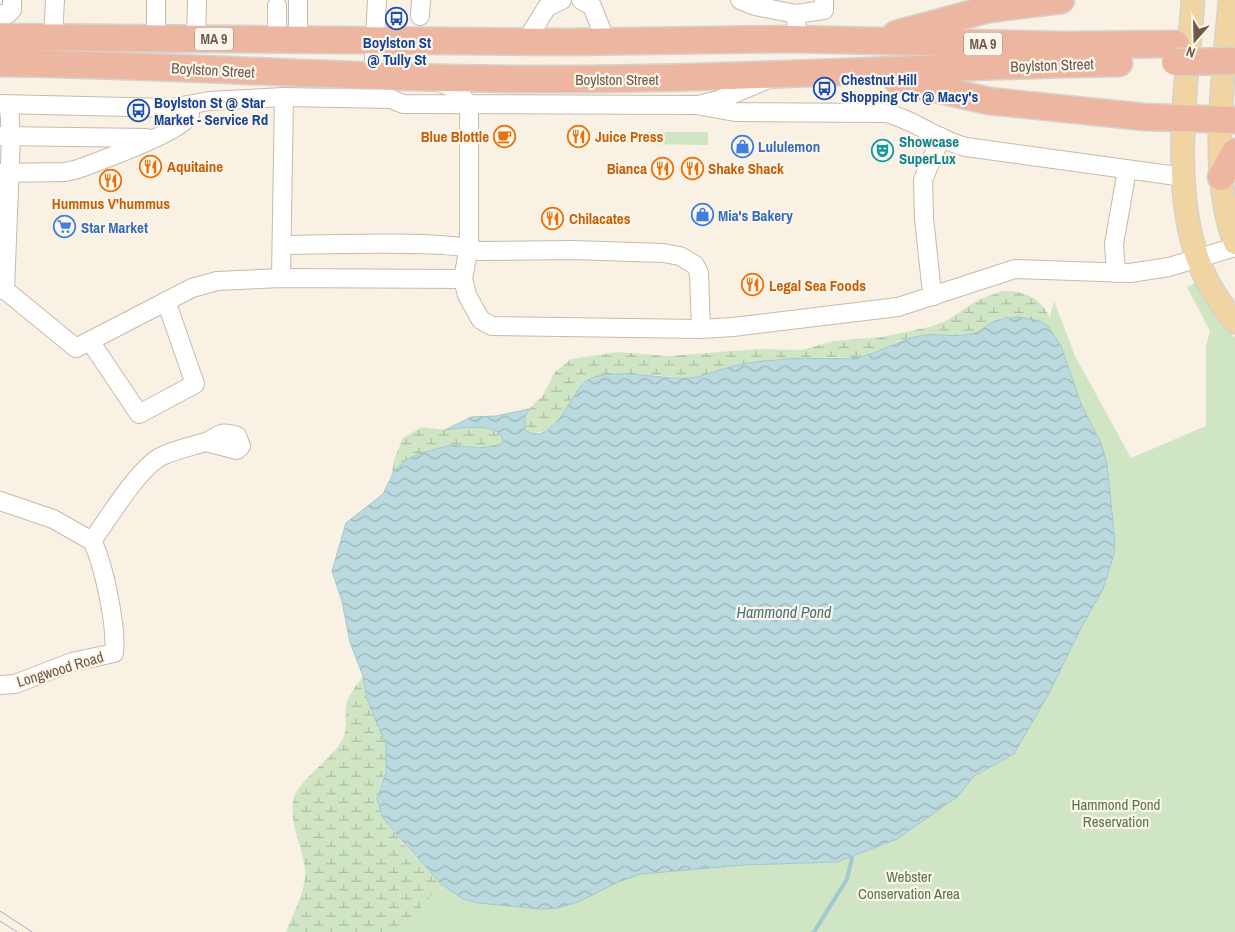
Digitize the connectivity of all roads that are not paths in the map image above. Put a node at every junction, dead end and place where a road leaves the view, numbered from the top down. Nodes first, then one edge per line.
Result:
1 (12, 0) edge
2 (55, 0) edge
3 (156, 0) edge
4 (198, 0) edge
5 (298, 0) edge
6 (377, 0) edge
7 (562, 0) edge
8 (740, 0) edge
9 (824, 0) edge
10 (1061, 0) edge
11 (1193, 0) edge
12 (1230, 0) edge
13 (588, 2) edge
14 (1006, 3) edge
15 (276, 6) dead end
16 (0, 14) edge
17 (797, 27) junction
18 (0, 37) edge
19 (53, 37) junction
20 (156, 38) junction
21 (196, 38) junction
22 (287, 39) junction
23 (375, 40) junction
24 (874, 40) junction
25 (526, 41) junction
26 (606, 41) junction
27 (1235, 44) edge
28 (1175, 53) junction
29 (1235, 61) edge
30 (0, 63) edge
31 (863, 73) junction
32 (778, 76) junction
33 (373, 77) junction
34 (430, 78) junction
35 (582, 79) junction
36 (284, 97) junction
37 (4, 104) edge
38 (469, 105) junction
39 (626, 105) junction
40 (698, 105) junction
41 (189, 106) junction
42 (1184, 120) junction
43 (1228, 121) edge
44 (6, 136) edge
45 (940, 137) junction
46 (156, 138) junction
47 (1235, 152) edge
48 (1127, 170) junction
49 (5, 173) edge
50 (1184, 177) junction
51 (1221, 177) junction
52 (1235, 243) edge
53 (282, 245) junction
54 (470, 246) junction
55 (1235, 247) edge
56 (1198, 258) junction
57 (1116, 273) junction
58 (281, 278) junction
59 (463, 278) junction
60 (2, 290) edge
61 (934, 296) junction
62 (166, 301) junction
63 (1235, 322) edge
64 (701, 329) junction
65 (90, 340) junction
66 (206, 442) dead end
67 (0, 501) edge
68 (92, 541) junction
69 (0, 685) edge

1 - 16 street
2 - 19 street
3 - 20 street
4 - 21 street
5 - 22 street
6 - 23 street
7 - 25 street
8 - 17 street
9 - 17 street
10 - 14 highway
11 - 42 main road
12 - 43 main road
13 - 26 street
14 - 24 highway
15 - 22 street
17 - 24 highway, Boylston Street / MA 9
17 - 26 highway, Boylston Street / MA 9
18 - 19 highway, Boylston Street / MA 9
19 - 20 highway, Boylston Street / MA 9
20 - 21 highway, Boylston Street / MA 9
21 - 22 highway, Boylston Street / MA 9
22 - 23 highway, Boylston Street / MA 9
23 - 25 highway, Boylston Street / MA 9
23 - 33 street
24 - 28 highway, Boylston Street / MA 9
25 - 26 highway, Boylston Street / MA 9
27 - 28 highway, Boylston Street / MA 9
28 - 29 highway, Boylston Street / MA 9, bridge
28 - 31 highway, Boylston Street / MA 9
30 - 33 highway, Boylston Street / MA 9
31 - 32 highway, Boylston Street / MA 9
31 - 42 highway
32 - 35 highway, Boylston Street / MA 9
32 - 40 street
33 - 34 highway, Boylston Street / MA 9
34 - 35 highway, Boylston Street / MA 9
34 - 38 street
35 - 39 street
36 - 38 street
36 - 41 street
36 - 53 street
37 - 41 street
37 - 44 street
38 - 39 street
38 - 54 street
39 - 40 street
40 - 45 street
41 - 46 street
42 - 43 highway
42 - 50 main road
43 - 51 main road
44 - 46 street
44 - 49 street
45 - 48 street
45 - 61 street
46 - 49 street
47 - 51 highway
48 - 50 street
48 - 57 street
49 - 60 street
50 - 56 main road
51 - 52 main road
53 - 54 street
53 - 58 street
54 - 59 street
54 - 64 street
55 - 56 street
56 - 57 street
56 - 63 main road
57 - 61 street
58 - 59 street
58 - 62 street
59 - 64 street
60 - 65 street
61 - 64 street
62 - 65 street
62 - 65 street
66 - 68 street
67 - 68 street
68 - 69 street, Longwood Road

